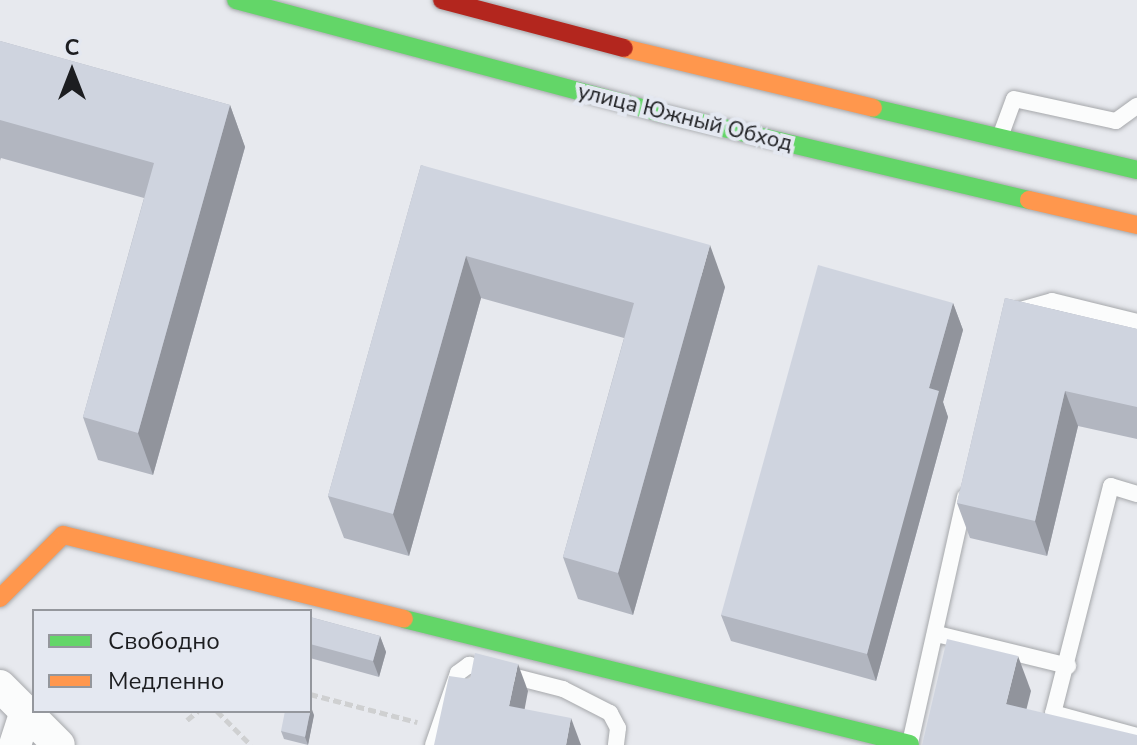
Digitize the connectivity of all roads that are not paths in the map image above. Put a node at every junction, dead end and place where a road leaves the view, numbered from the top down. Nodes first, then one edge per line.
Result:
1 (236, 0) edge
2 (442, 0) edge
3 (1137, 106) edge
4 (999, 138) junction
5 (1137, 170) edge
6 (1137, 225) edge
7 (1137, 322) edge
8 (1008, 325) edge
9 (968, 483) edge
10 (1137, 494) edge
11 (0, 598) edge
12 (937, 634) junction
13 (1068, 666) junction
14 (0, 686) edge
15 (26, 711) junction
16 (1137, 736) edge
17 (909, 744) edge
18 (15, 745) edge
19 (59, 745) edge
20 (433, 745) edge
21 (616, 745) edge

1 - 6 main road, улица Южный Обход
2 - 4 main road
3 - 4 lane
4 - 5 main road
7 - 8 lane
9 - 12 lane
10 - 13 lane
11 - 17 main road
12 - 13 lane
12 - 17 lane
13 - 16 lane
14 - 15 street
15 - 18 street
15 - 19 street
20 - 21 lane

